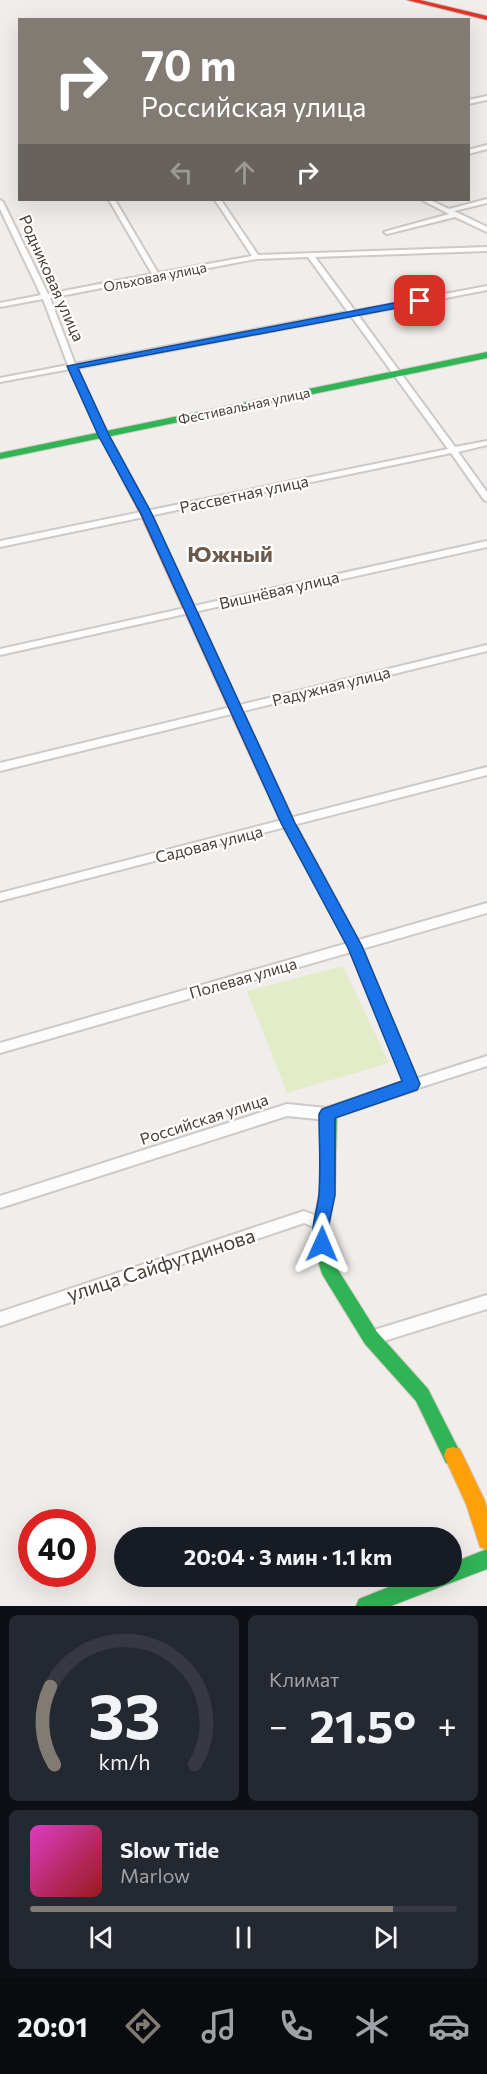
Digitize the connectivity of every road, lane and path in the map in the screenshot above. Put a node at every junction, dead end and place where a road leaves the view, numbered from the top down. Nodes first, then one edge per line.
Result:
1 (411, 0) edge
2 (487, 18) edge
3 (487, 98) edge
4 (470, 102) edge
5 (487, 147) edge
6 (470, 151) edge
7 (113, 201) edge
8 (219, 201) edge
9 (428, 201) edge
10 (487, 201) edge
11 (0, 202) edge
12 (451, 213) junction
13 (487, 230) edge
14 (387, 232) dead end
15 (487, 249) edge
16 (256, 257) junction
17 (311, 257) junction
18 (157, 277) junction
19 (487, 288) edge
20 (46, 297) junction
21 (0, 305) edge
22 (354, 314) junction
23 (487, 355) edge
24 (72, 366) junction
25 (398, 373) junction
26 (0, 380) edge
27 (104, 435) junction
28 (487, 443) edge
29 (453, 451) junction
30 (0, 456) edge
31 (487, 498) edge
32 (146, 514) junction
33 (0, 544) edge
34 (487, 544) edge
35 (189, 610) junction
36 (487, 648) edge
37 (0, 652) edge
38 (238, 708) junction
39 (0, 766) edge
40 (487, 771) edge
41 (288, 823) junction
42 (0, 897) edge
43 (487, 909) edge
44 (355, 946) junction
45 (0, 1048) edge
46 (487, 1061) edge
47 (412, 1084) junction
48 (327, 1114) junction
49 (0, 1202) edge
50 (321, 1224) junction
51 (487, 1302) edge
52 (0, 1319) edge
53 (371, 1338) junction
54 (487, 1540) edge
55 (487, 1559) edge
56 (462, 1569) edge
57 (414, 1587) edge
58 (366, 1606) edge

1 - 2 street
3 - 4 street
5 - 6 street
7 - 18 street
8 - 16 street
9 - 12 street
10 - 12 street
11 - 20 street, Родниковая улица
12 - 13 street
12 - 14 street
15 - 17 street, Ольховая улица
16 - 17 street, Ольховая улица
16 - 18 street, Ольховая улица
17 - 22 street
18 - 20 street, Ольховая улица
19 - 22 street
20 - 21 street, Ольховая улица
20 - 24 street, Родниковая улица
22 - 24 street
22 - 25 street
23 - 25 street, Фестивальная улица
24 - 26 street
24 - 27 street, Родниковая улица
25 - 27 street, Фестивальная улица
25 - 29 street
27 - 30 street, Фестивальная улица
27 - 32 street, Родниковая улица
28 - 29 street, Рассветная улица
29 - 31 street
29 - 32 street, Рассветная улица
32 - 33 street, Рассветная улица
32 - 35 street, Родниковая улица
34 - 35 street, Вишнёвая улица
35 - 37 street, Вишнёвая улица
35 - 38 street, Родниковая улица
36 - 38 street, Радужная улица
38 - 39 street, Радужная улица
38 - 41 street, Родниковая улица
40 - 41 street, Садовая улица
41 - 42 street, Садовая улица
41 - 44 street, Родниковая улица
43 - 44 street, Полевая улица
44 - 45 street, Полевая улица
44 - 47 street, Родниковая улица
46 - 47 street, Российская улица
47 - 48 street, Российская улица
48 - 49 street, Российская улица
48 - 50 street
50 - 52 street, улица Сайфутдинова
50 - 53 street
51 - 53 street
53 - 54 street
55 - 56 street
57 - 58 street

